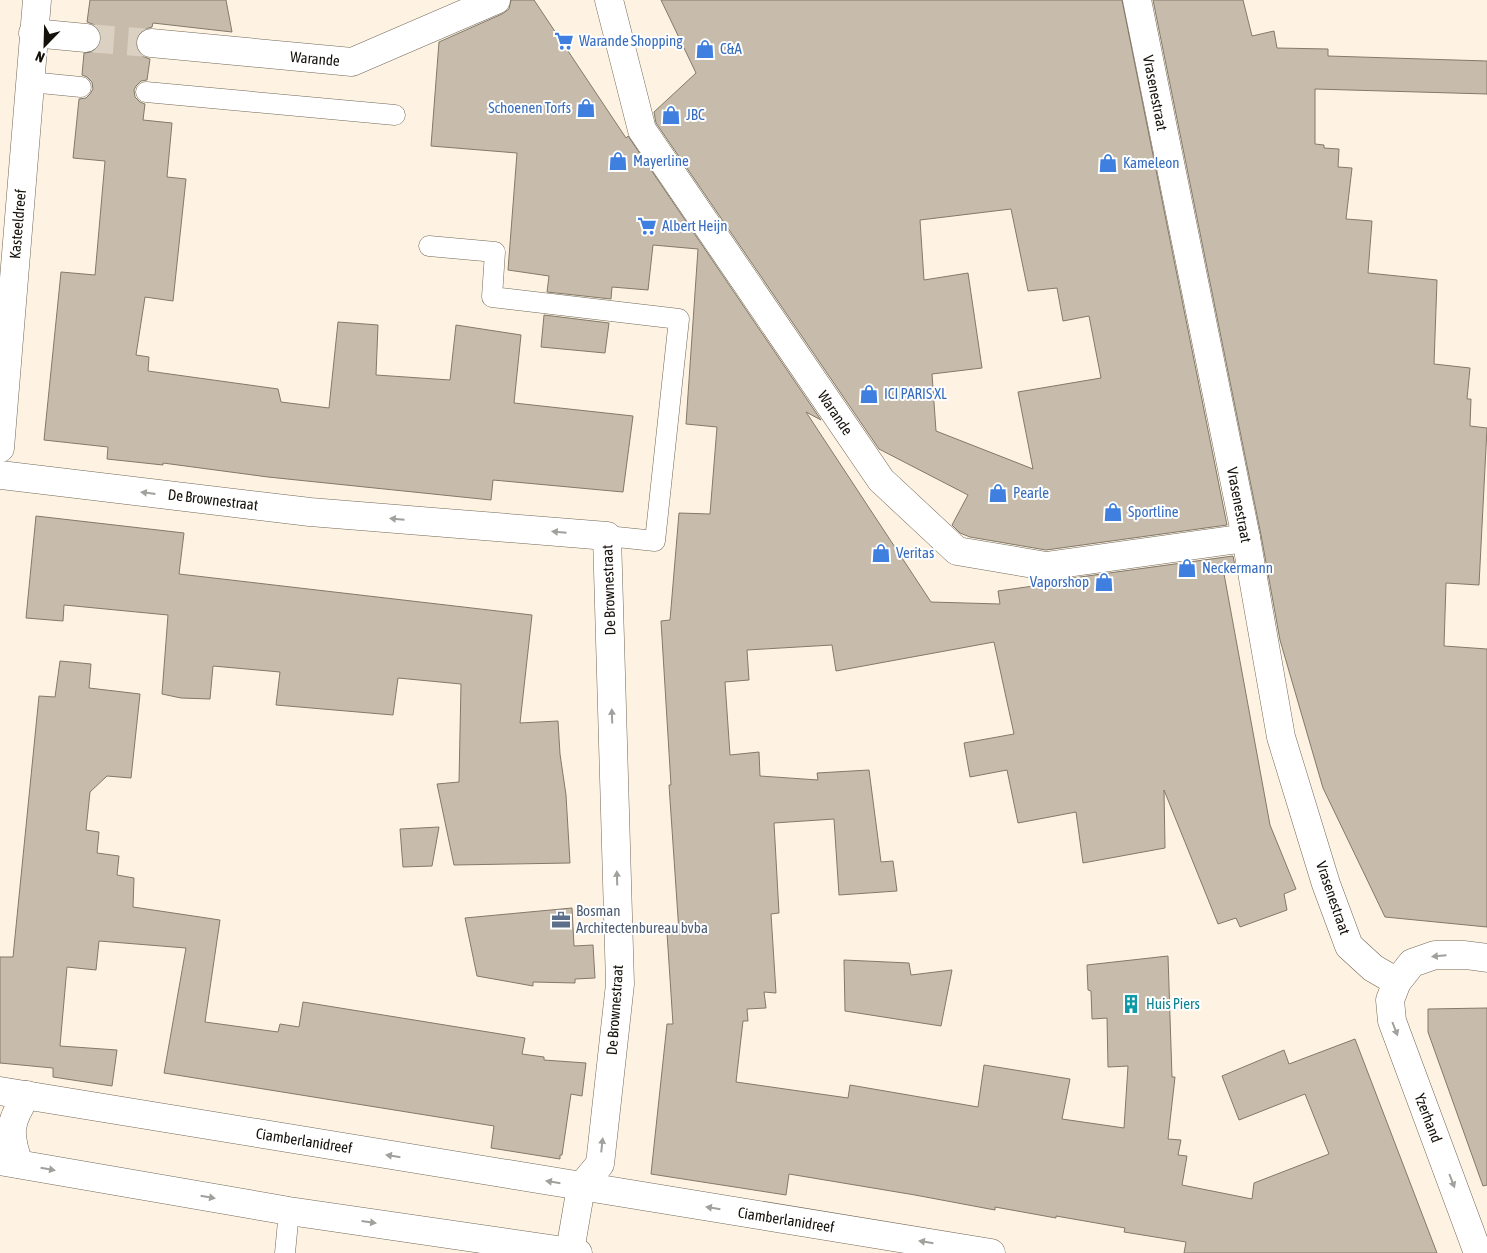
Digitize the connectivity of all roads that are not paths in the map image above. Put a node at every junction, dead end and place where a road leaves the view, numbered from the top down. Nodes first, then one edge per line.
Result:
1 (37, 0) edge
2 (496, 0) edge
3 (609, 0) edge
4 (1137, 0) edge
5 (34, 33) junction
6 (86, 38) tunnel mouth
7 (151, 43) tunnel mouth
8 (30, 82) junction
9 (81, 87) dead end
10 (146, 92) dead end
11 (395, 115) dead end
12 (429, 246) dead end
13 (0, 448) edge
14 (0, 475) edge
15 (608, 536) junction
16 (1246, 538) junction
17 (1487, 958) edge
18 (1396, 982) junction
19 (0, 1091) edge
20 (27, 1095) junction
21 (9, 1162) edge
22 (581, 1187) junction
23 (289, 1211) junction
24 (574, 1252) edge
25 (285, 1253) edge
26 (991, 1253) edge
27 (1478, 1253) edge

1 - 5 street, Kasteeldreef
2 - 7 street, Warande
3 - 16 street, Warande
4 - 16 street, Vrasenestraat
5 - 6 street
5 - 8 street, Kasteeldreef
8 - 9 lane
8 - 13 street, Kasteeldreef
10 - 11 lane
12 - 15 lane
15 -> 14 street, De Brownestraat
22 -> 15 street, De Brownestraat
16 - 18 street, Vrasenestraat
17 -> 18 street
18 -> 27 street, Yzerhand
19 - 20 street, Ciamberlanidreef
20 - 21 street
22 -> 20 street, Ciamberlanidreef
21 -> 23 street
22 - 24 street
26 -> 22 street, Ciamberlanidreef
23 -> 24 street
23 - 25 lane

